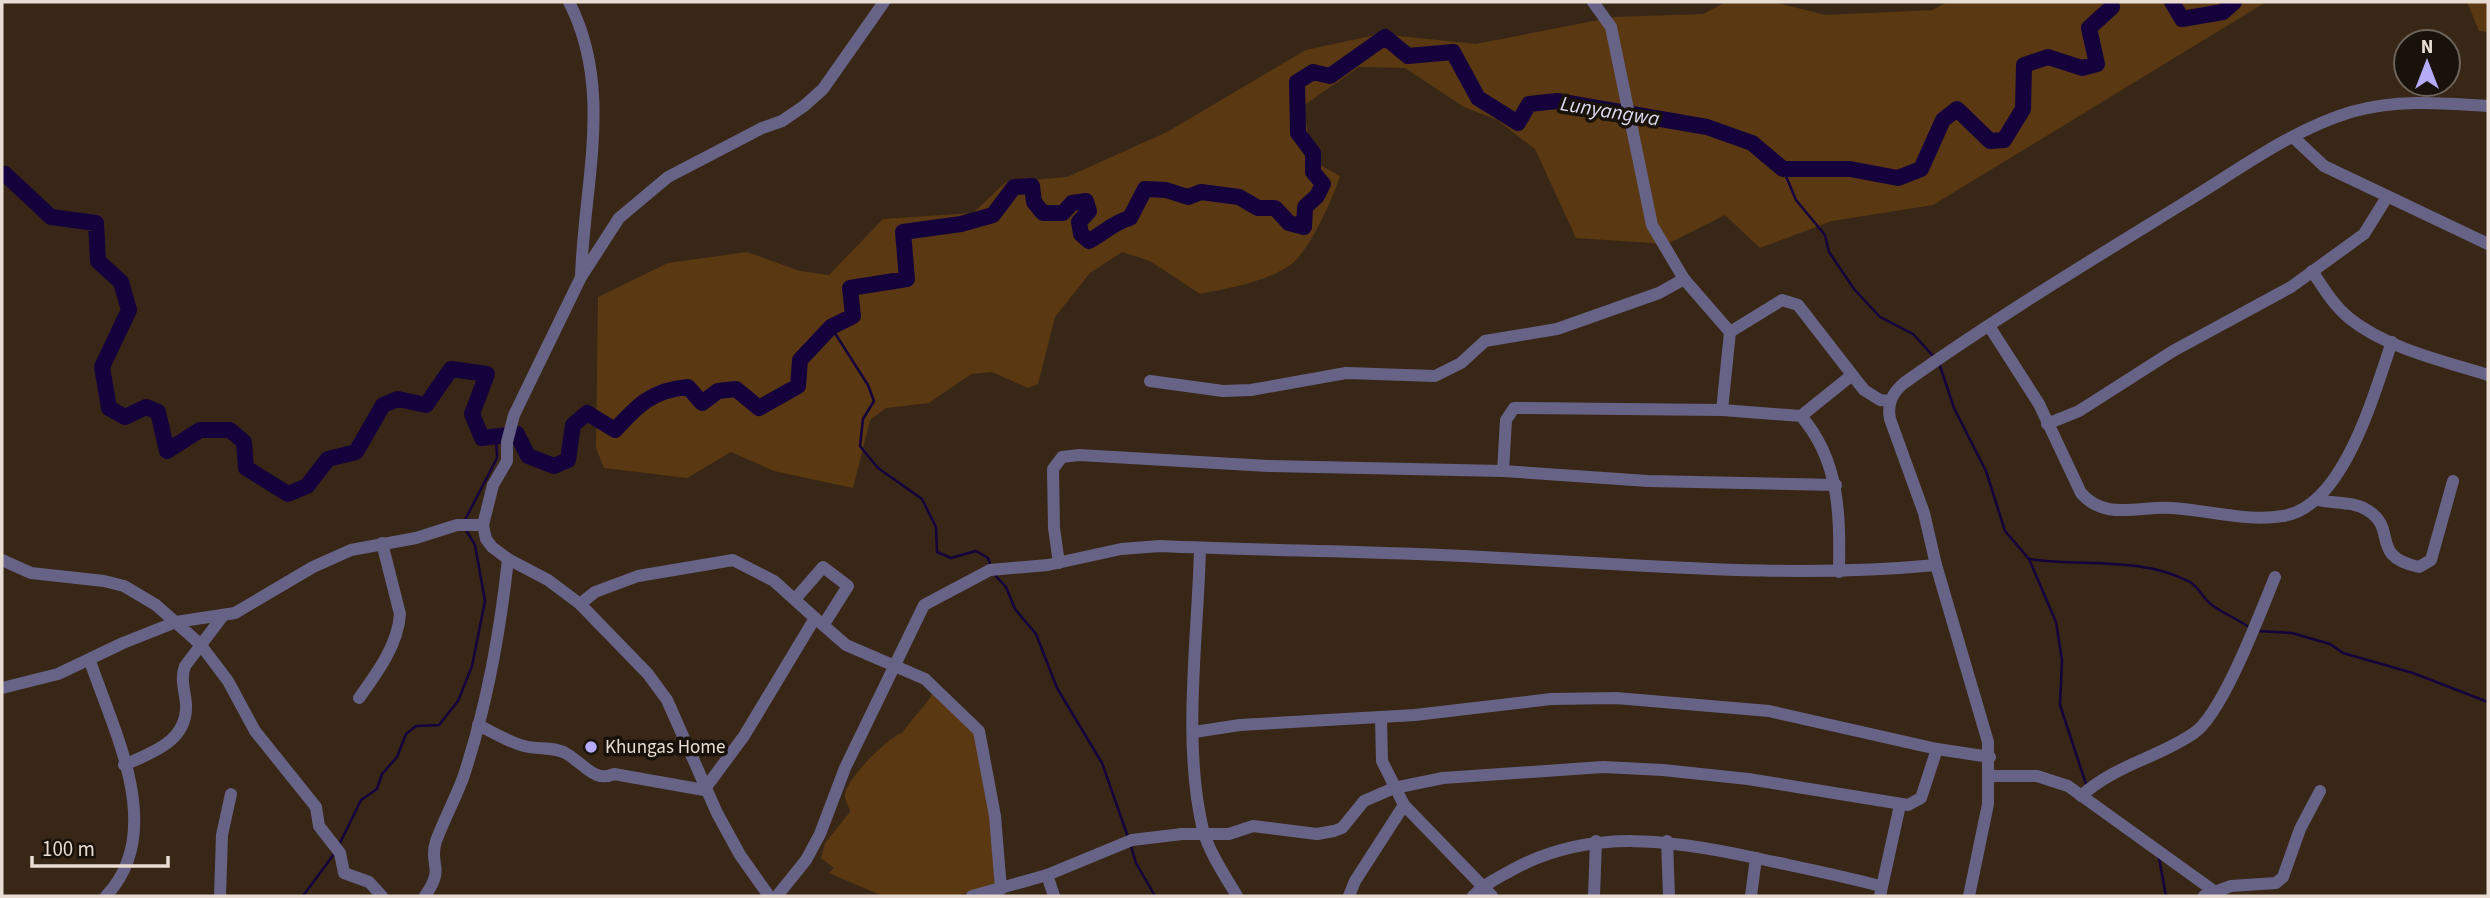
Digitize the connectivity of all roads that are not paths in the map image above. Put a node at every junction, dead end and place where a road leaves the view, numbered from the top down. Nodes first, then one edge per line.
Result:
1 (569, 2) edge
2 (884, 2) edge
3 (1593, 2) edge
4 (2488, 106) edge
5 (2293, 137) junction
6 (2387, 197) junction
7 (2488, 244) edge
8 (2312, 271) junction
9 (581, 278) junction
10 (1684, 279) junction
11 (1989, 326) junction
12 (1730, 332) junction
13 (2392, 342) junction
14 (1852, 375) junction
15 (2488, 375) edge
16 (1150, 381) dead end
17 (1890, 401) junction
18 (1722, 411) junction
19 (1801, 416) junction
20 (2047, 424) junction
21 (1503, 471) junction
22 (2453, 481) dead end
23 (1836, 485) junction
24 (2318, 500) junction
25 (483, 525) junction
26 (382, 542) junction
27 (1200, 548) junction
28 (508, 559) junction
29 (2, 560) edge
30 (1059, 563) junction
31 (1936, 565) junction
32 (1839, 572) junction
33 (2275, 577) dead end
34 (796, 598) junction
35 (580, 604) junction
36 (222, 617) junction
37 (820, 621) junction
38 (176, 622) junction
39 (200, 644) junction
40 (90, 661) junction
41 (897, 665) junction
42 (2, 688) edge
43 (359, 698) dead end
44 (1381, 718) junction
45 (478, 724) junction
46 (1195, 732) junction
47 (1937, 749) junction
48 (1990, 757) junction
49 (124, 765) junction
50 (1990, 776) junction
51 (1394, 788) junction
52 (704, 790) junction
53 (2320, 791) dead end
54 (231, 794) dead end
55 (2081, 796) junction
56 (1404, 804) junction
57 (1900, 805) junction
58 (1204, 833) junction
59 (1596, 841) junction
60 (1667, 841) junction
61 (1756, 858) junction
62 (1047, 875) junction
63 (1483, 886) junction
64 (1001, 889) junction
65 (1880, 891) edge
66 (2213, 894) edge
67 (106, 896) edge
68 (220, 896) edge
69 (382, 896) edge
70 (425, 896) edge
71 (769, 896) edge
72 (777, 896) edge
73 (972, 896) edge
74 (1054, 896) edge
75 (1237, 896) edge
76 (1349, 896) edge
77 (1473, 896) edge
78 (1492, 896) edge
79 (1594, 896) edge
80 (1669, 896) edge
81 (1751, 896) edge
82 (1969, 896) edge

1 - 9 street
2 - 9 street
3 - 10 street
4 - 5 street
5 - 6 street
5 - 11 street
6 - 7 street
6 - 8 street
8 - 13 street
8 - 20 street
9 - 25 street
10 - 12 street
10 - 16 street
11 - 17 street
11 - 20 street
12 - 14 street
12 - 18 street
13 - 15 street
13 - 24 street
14 - 17 street
14 - 19 street
17 - 31 street
18 - 19 street
18 - 21 street
19 - 23 street
20 - 24 street
21 - 23 street
21 - 30 street
22 - 24 street
23 - 32 street
25 - 26 street
25 - 28 street
26 - 36 street
26 - 43 street
27 - 30 street
27 - 32 street
27 - 46 street
28 - 35 street
28 - 45 street
29 - 38 street
30 - 41 street
31 - 32 street
31 - 48 street
33 - 55 street
34 - 35 street
34 - 37 street
34 - 37 street
35 - 52 street
36 - 38 street
36 - 39 street
37 - 41 street
37 - 52 street
38 - 39 street
38 - 40 street
39 - 49 street
39 - 69 street
40 - 42 street
40 - 49 street
41 - 64 street
41 - 72 street
44 - 46 street
44 - 47 street
44 - 51 street
45 - 52 street
45 - 70 street
46 - 58 street
47 - 48 street
47 - 57 street
48 - 50 street
49 - 67 street
50 - 55 street
50 - 82 street
51 - 56 street
51 - 57 street
51 - 58 street
52 - 71 street
53 - 66 street
54 - 68 street
55 - 66 street
56 - 63 street
56 - 76 street
57 - 65 street
58 - 62 street
58 - 75 street
59 - 60 street
59 - 63 street
59 - 79 street
60 - 61 street
60 - 80 street
61 - 65 street
61 - 81 street
62 - 64 street
62 - 74 street
63 - 77 street
63 - 78 street
64 - 73 street

